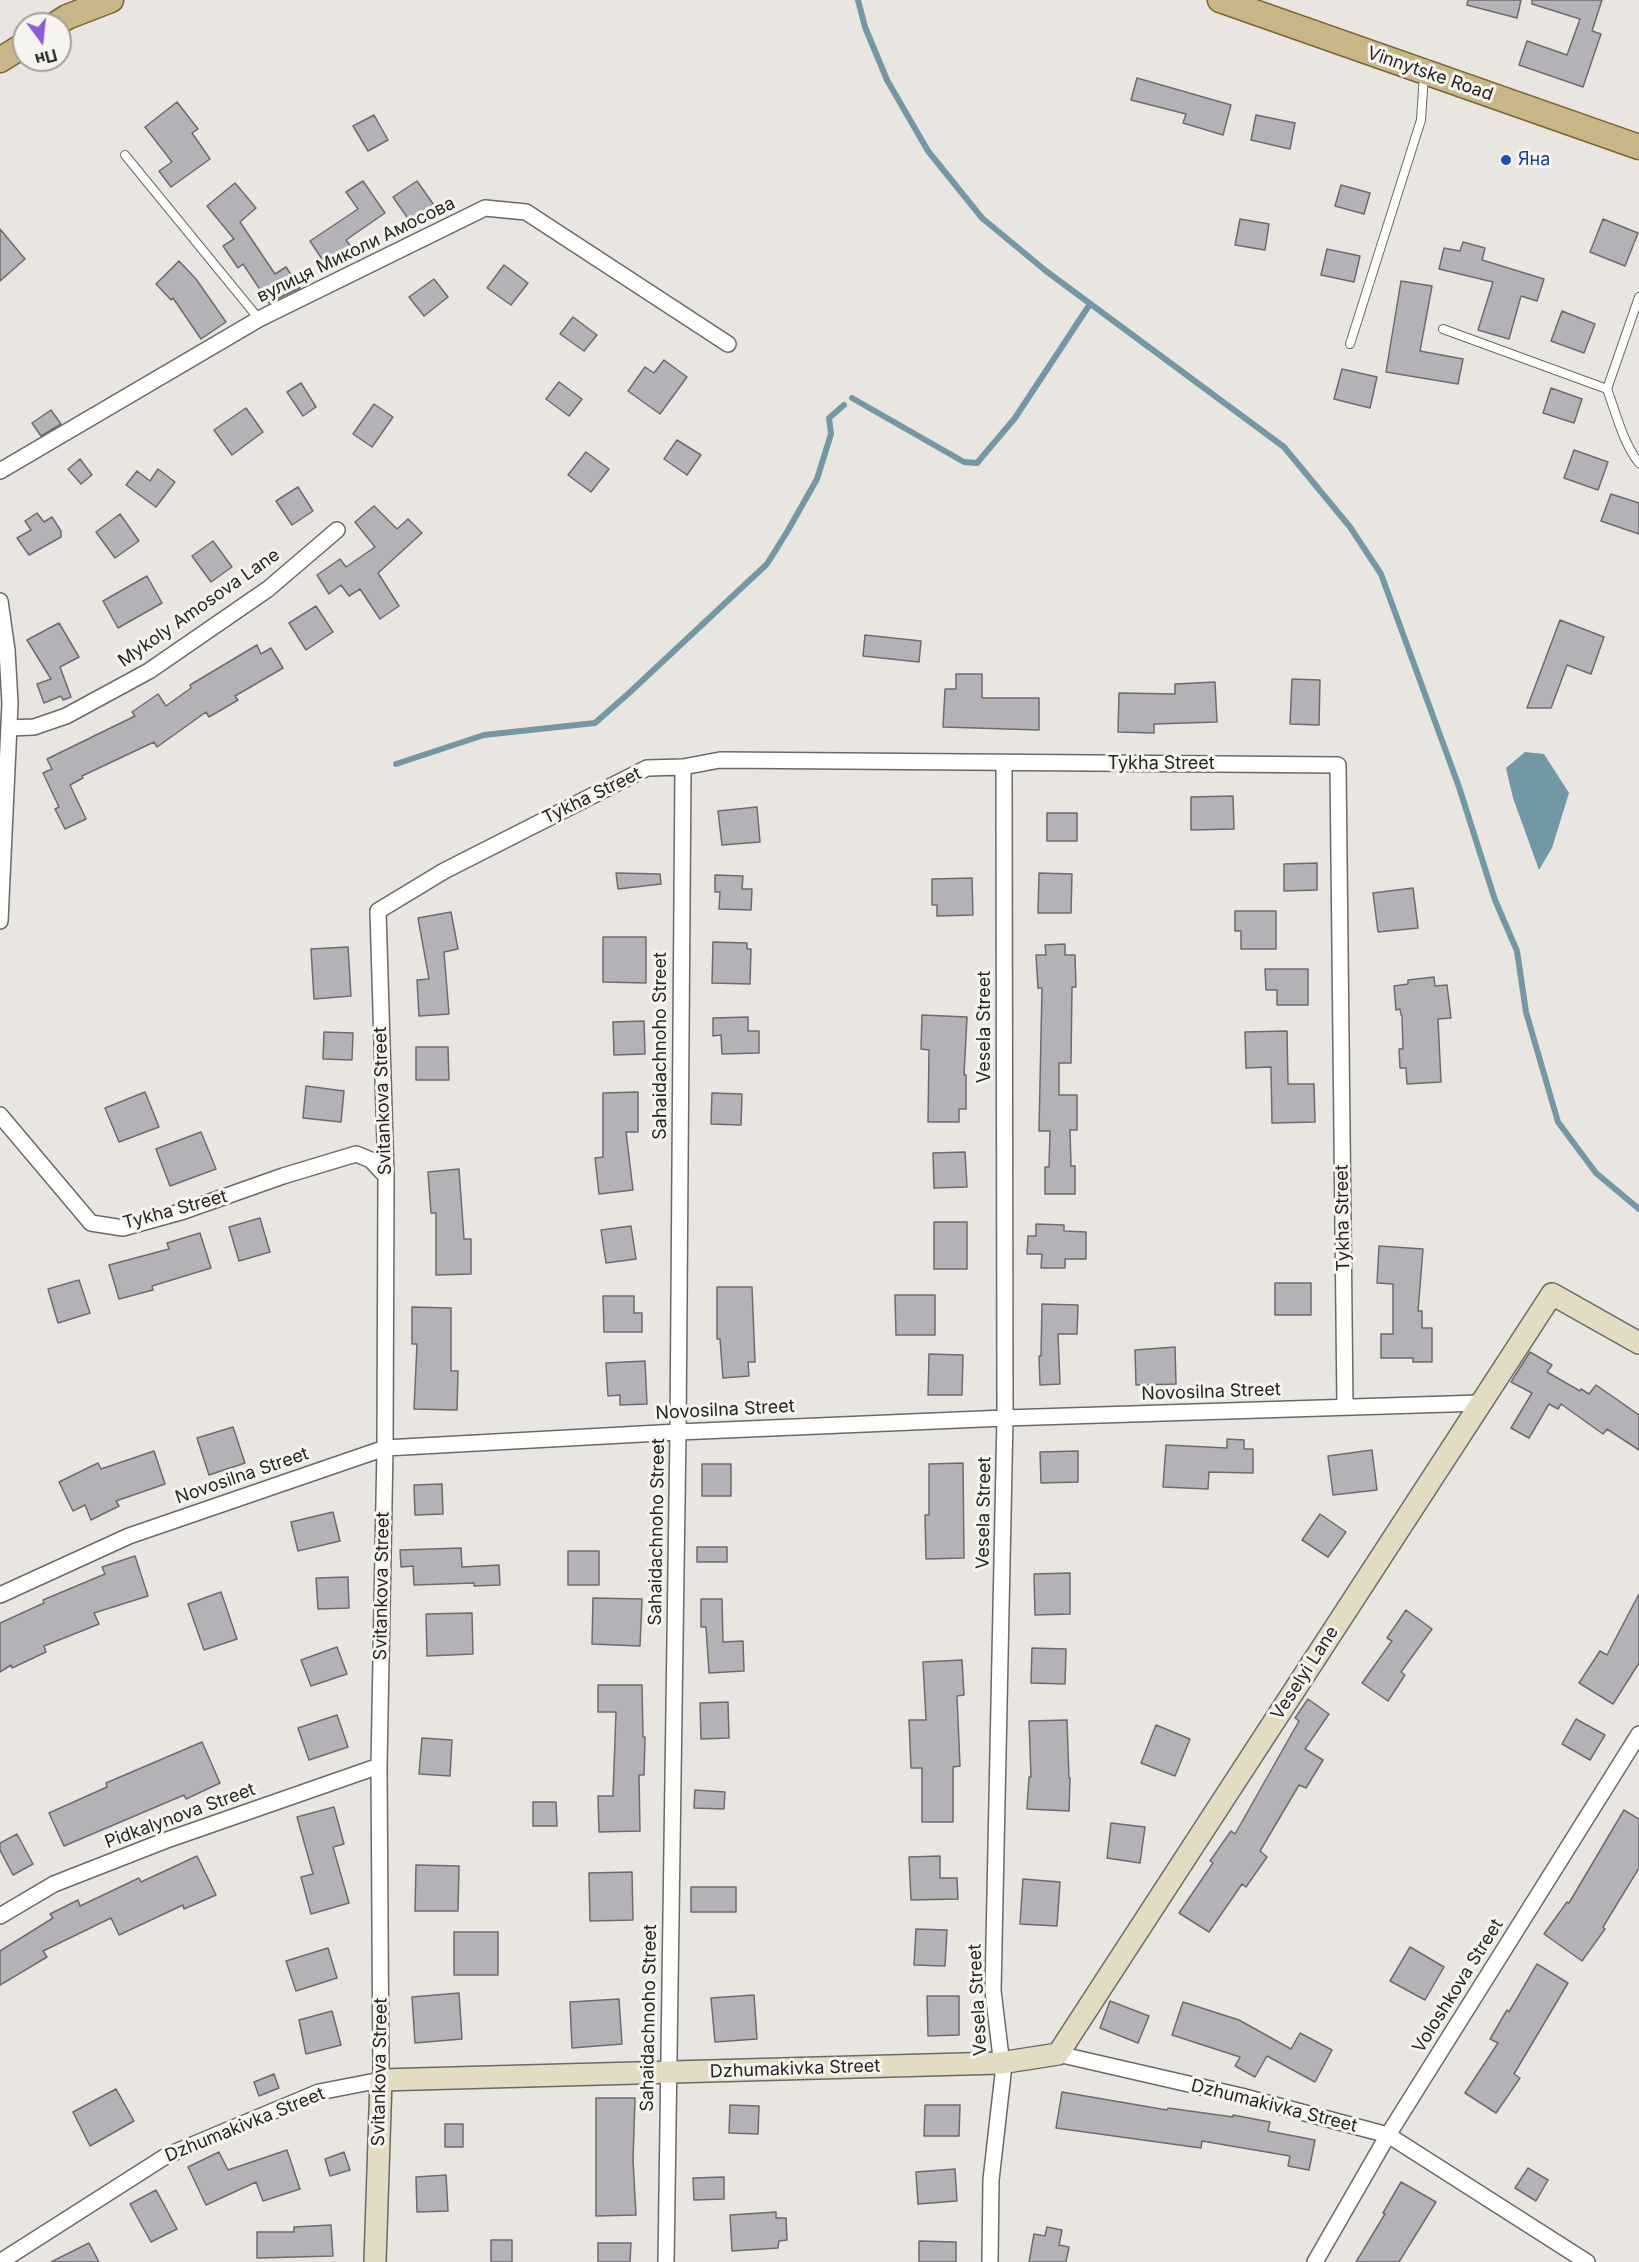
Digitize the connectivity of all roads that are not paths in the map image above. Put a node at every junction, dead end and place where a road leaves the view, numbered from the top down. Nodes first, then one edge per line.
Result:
1 (111, 0) edge
2 (1220, 0) edge
3 (72, 15) edge
4 (1425, 73) junction
5 (1639, 147) edge
6 (125, 155) dead end
7 (1639, 297) edge
8 (259, 319) junction
9 (1443, 329) dead end
10 (728, 344) dead end
11 (1350, 344) dead end
12 (1607, 389) junction
13 (1639, 463) edge
14 (0, 471) edge
15 (337, 530) dead end
16 (0, 602) edge
17 (9, 728) junction
18 (1004, 763) junction
19 (683, 766) junction
20 (0, 906) edge
21 (378, 911) joint
22 (0, 921) edge
23 (0, 1115) edge
24 (386, 1176) junction
25 (1639, 1343) edge
26 (1480, 1403) junction
27 (1345, 1407) junction
28 (1005, 1418) junction
29 (678, 1432) junction
30 (385, 1448) junction
31 (0, 1595) edge
32 (1639, 1734) edge
33 (379, 1766) junction
34 (0, 1916) edge
35 (1058, 2054) junction
36 (1000, 2063) junction
37 (668, 2072) junction
38 (381, 2080) junction
39 (1388, 2135) junction
40 (0, 2262) edge
41 (375, 2262) edge
42 (666, 2262) edge
43 (990, 2262) edge
44 (1315, 2262) edge
45 (1587, 2262) edge

1 - 3 main road
2 - 4 main road, Vinnytske Road
4 - 5 main road, Vinnytske Road
4 - 11 lane
6 - 8 lane
7 - 12 lane
8 - 10 street, вулиця Миколи Амосова
8 - 14 street, вулиця Миколи Амосова
9 - 12 lane
12 - 13 lane
15 - 17 street, Mykoly Amosova Lane
16 - 17 street
17 - 20 street
18 - 19 street, Tykha Street
18 - 27 street, Tykha Street
18 - 28 street, Vesela Street
19 - 21 street, Tykha Street
19 - 29 street, Sahaidachnoho Street
20 - 22 street
21 - 24 street, Svitankova Street
23 - 24 street, Tykha Street
24 - 30 street, Svitankova Street
25 - 26 street, Veselyi Lane
26 - 27 street, Novosilna Street
26 - 35 street, Veselyi Lane
27 - 28 street, Novosilna Street
28 - 29 street, Novosilna Street
28 - 36 street, Vesela Street
29 - 30 street, Novosilna Street
29 - 37 street, Sahaidachnoho Street
30 - 31 street, Novosilna Street
30 - 33 street, Svitankova Street
32 - 39 street, Voloshkova Street
33 - 34 street, Pidkalynova Street
33 - 38 street, Svitankova Street
35 - 36 street, Dzhumakivka Street
35 - 39 street, Dzhumakivka Street
36 - 37 street, Dzhumakivka Street
36 - 43 street, Vesela Street
37 - 38 street, Dzhumakivka Street
37 - 42 street, Sahaidachnoho Street
38 - 40 street, Dzhumakivka Street
38 - 41 street, Svitankova Street
39 - 44 street, Voloshkova Street
39 - 45 street, Dzhumakivka Street

